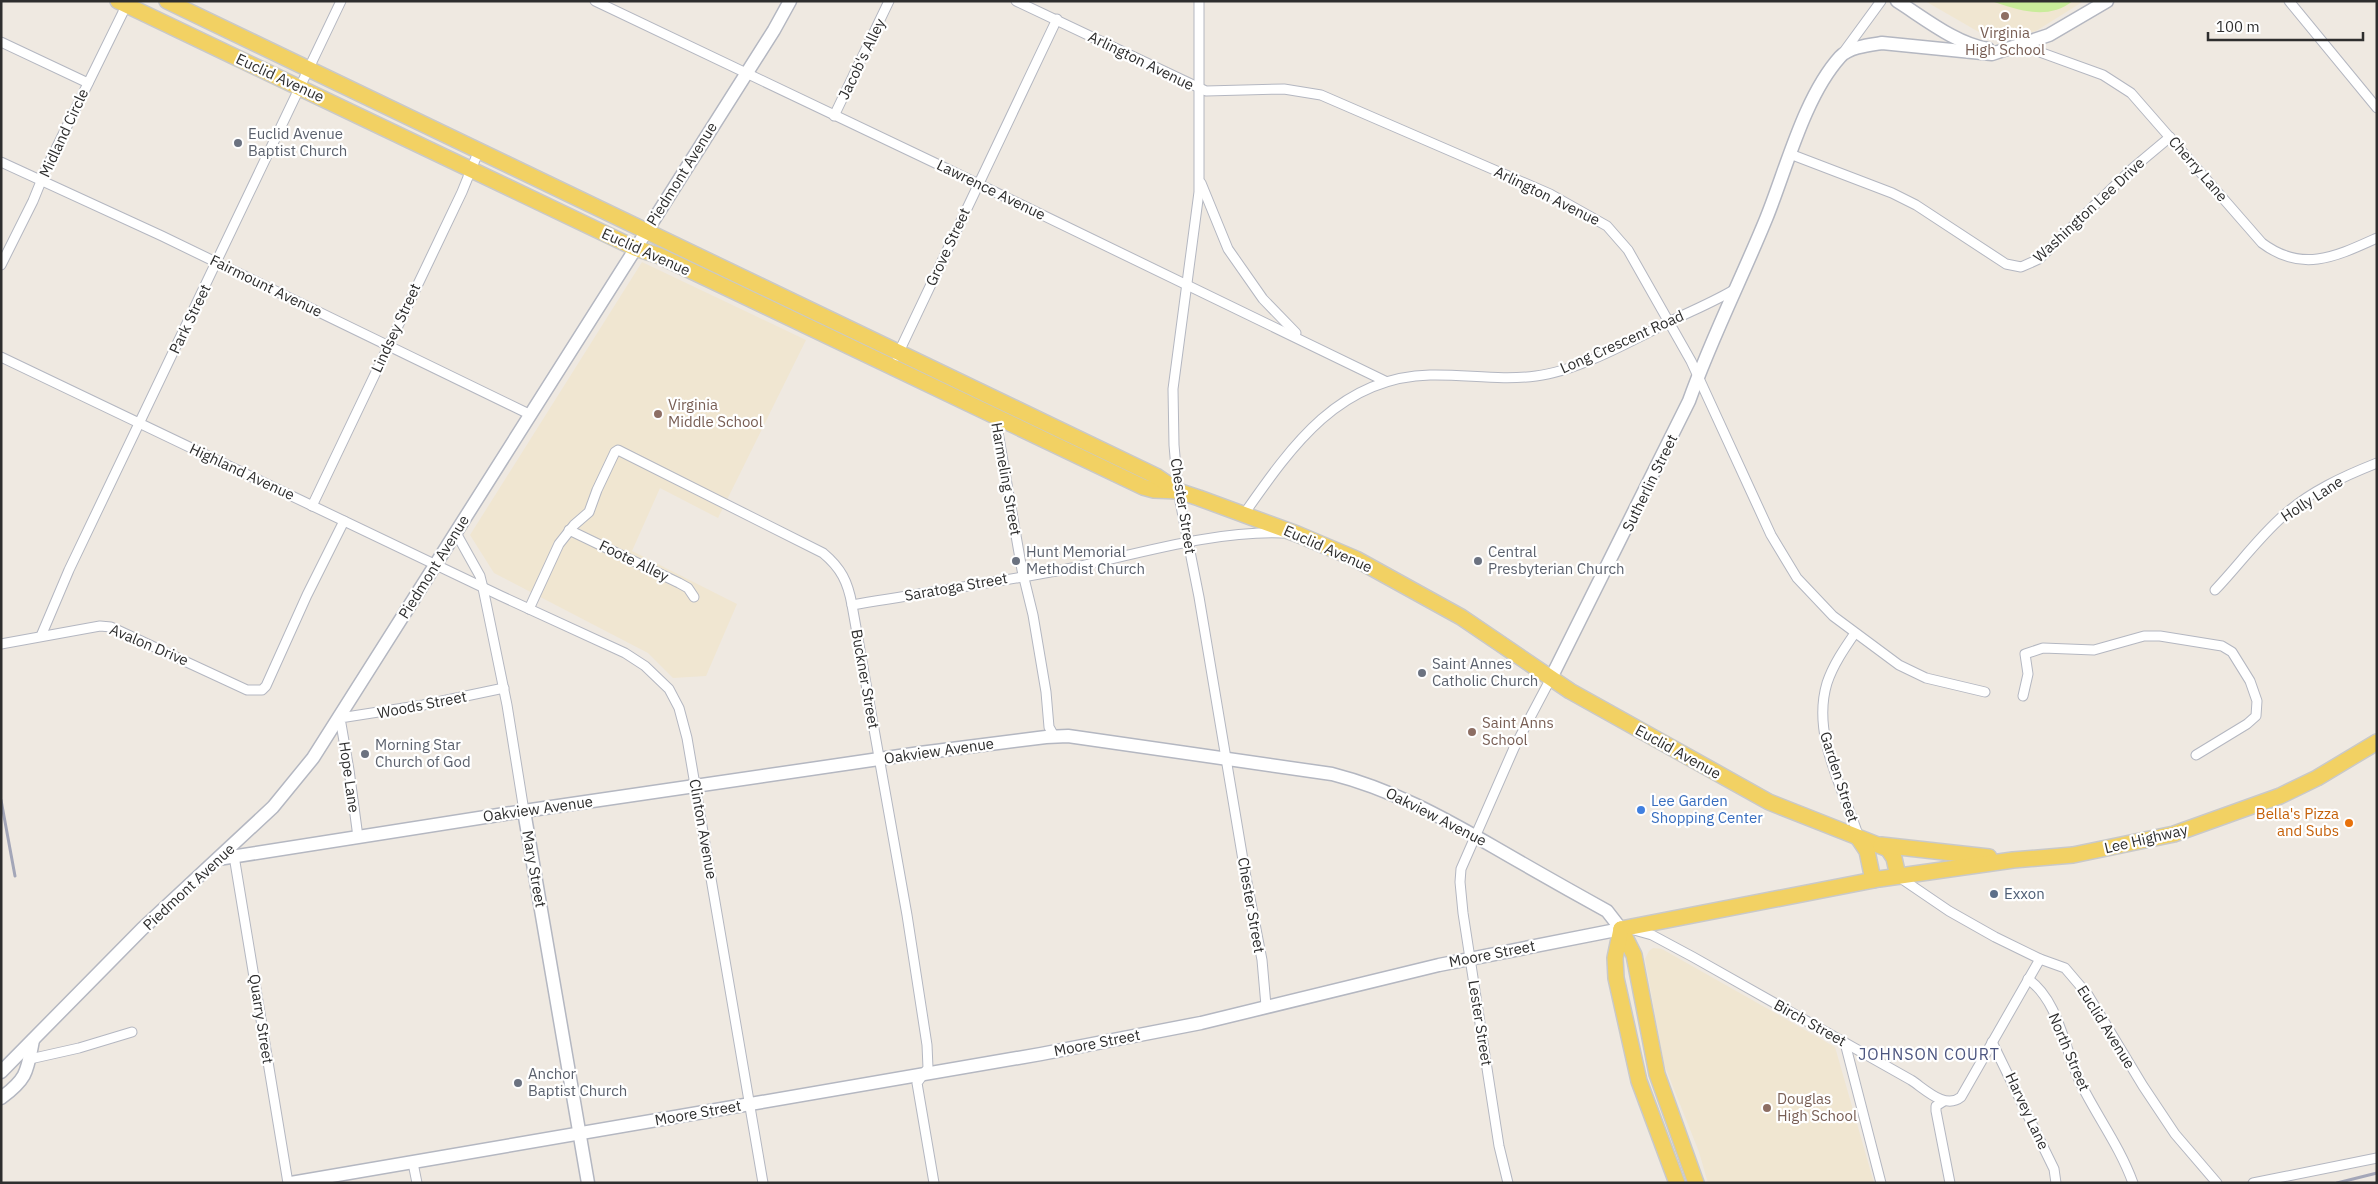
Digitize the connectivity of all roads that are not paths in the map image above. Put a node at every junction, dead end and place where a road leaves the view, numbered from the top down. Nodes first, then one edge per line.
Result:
1 (167, 1) edge
2 (341, 1) edge
3 (595, 1) edge
4 (790, 1) edge
5 (889, 1) edge
6 (1016, 1) edge
7 (1200, 1) edge
8 (1881, 1) edge
9 (1897, 1) edge
10 (2107, 1) edge
11 (2289, 1) edge
12 (124, 3) edge
13 (1057, 20) junction
14 (1, 42) edge
15 (2023, 46) junction
16 (2003, 50) junction
17 (1841, 55) junction
18 (308, 70) junction
19 (746, 73) junction
20 (88, 83) junction
21 (299, 87) junction
22 (1200, 89) junction
23 (2377, 108) edge
24 (834, 116) junction
25 (2170, 137) junction
26 (479, 150) junction
27 (1790, 154) junction
28 (1, 162) edge
29 (471, 168) junction
30 (1199, 179) junction
31 (42, 181) junction
32 (978, 184) junction
33 (646, 230) junction
34 (2377, 238) edge
35 (635, 248) junction
36 (217, 263) junction
37 (1, 265) edge
38 (1186, 284) junction
39 (1737, 287) junction
40 (814, 312) junction
41 (1669, 322) junction
42 (806, 326) junction
43 (1309, 342) junction
44 (388, 345) junction
45 (1, 357) edge
46 (895, 360) junction
47 (1698, 378) junction
48 (1385, 381) junction
49 (992, 398) junction
50 (529, 414) junction
51 (995, 416) junction
52 (140, 423) junction
53 (1082, 449) junction
54 (2377, 462) edge
55 (1178, 491) junction
56 (312, 506) junction
57 (1244, 514) junction
58 (344, 521) junction
59 (569, 530) junction
60 (456, 533) junction
61 (1297, 534) junction
62 (1187, 544) junction
63 (436, 565) junction
64 (1023, 576) junction
65 (483, 588) junction
66 (2215, 590) dead end
67 (694, 597) dead end
68 (852, 605) junction
69 (530, 609) junction
70 (1854, 633) junction
71 (41, 636) junction
72 (1, 644) edge
73 (1551, 678) junction
74 (504, 688) junction
75 (1985, 692) dead end
76 (2023, 696) dead end
77 (340, 718) junction
78 (1054, 736) junction
79 (2377, 742) edge
80 (2196, 755) dead end
81 (879, 759) junction
82 (1227, 759) junction
83 (696, 786) junction
84 (524, 811) junction
85 (1475, 836) junction
86 (358, 837) junction
87 (1859, 839) junction
88 (1879, 845) junction
89 (234, 856) junction
90 (218, 859) junction
91 (2013, 860) junction
92 (1898, 876) junction
93 (1873, 880) junction
94 (1621, 929) junction
95 (1470, 959) junction
96 (2040, 959) junction
97 (2028, 979) junction
98 (1266, 1006) junction
99 (132, 1032) dead end
100 (33, 1040) junction
101 (1992, 1042) junction
102 (1845, 1043) junction
103 (30, 1059) junction
104 (1, 1072) edge
105 (924, 1073) junction
106 (1, 1098) edge
107 (1944, 1102) junction
108 (750, 1104) junction
109 (579, 1134) junction
110 (2377, 1158) edge
111 (413, 1163) junction
112 (289, 1183) edge
113 (417, 1183) edge
114 (588, 1183) edge
115 (763, 1183) edge
116 (934, 1183) edge
117 (1508, 1183) edge
118 (1677, 1183) edge
119 (1696, 1183) edge
120 (1881, 1183) edge
121 (1950, 1183) edge
122 (2056, 1183) edge
123 (2133, 1183) edge
124 (2217, 1183) edge
125 (2253, 1183) edge

1 - 18 main road, Euclid Avenue
2 - 18 street, Park Street
3 - 19 street, Lawrence Avenue
4 - 19 street, Piedmont Avenue
5 - 24 street, Jacob's Alley
6 - 13 street, Arlington Avenue
7 - 22 street, Chester Street
8 - 17 street
9 - 16 street
10 - 15 street
11 - 23 street
12 - 20 street, Midland Circle
12 - 21 main road, Euclid Avenue
13 - 22 street, Arlington Avenue
13 - 32 street, Grove Street
14 - 20 street
15 - 16 street
15 - 25 street, Cherry Lane
16 - 17 street
17 - 27 street
18 - 21 street, Park Street
18 - 26 main road, Euclid Avenue
19 - 24 street, Lawrence Avenue
19 - 33 street, Piedmont Avenue
20 - 31 street, Midland Circle
21 - 29 main road, Euclid Avenue
21 - 36 street, Park Street
22 - 30 street, Chester Street
22 - 41 street, Arlington Avenue
24 - 32 street, Lawrence Avenue
25 - 27 street, Washington Lee Drive
25 - 34 street, Cherry Lane
26 - 29 street, Lindsey Street
26 - 33 main road, Euclid Avenue
27 - 39 street
28 - 31 street, Fairmount Avenue
29 - 35 main road, Euclid Avenue
29 - 44 street, Lindsey Street
30 - 38 street, Chester Street
30 - 43 street
31 - 36 street, Fairmount Avenue
31 - 37 street, Midland Circle
32 - 38 street, Lawrence Avenue
32 - 46 street, Grove Street
33 - 35 street, Piedmont Avenue
33 - 40 main road, Euclid Avenue
35 - 42 main road, Euclid Avenue
35 - 50 street, Piedmont Avenue
36 - 44 street, Fairmount Avenue
36 - 52 street, Park Street
38 - 43 street, Lawrence Avenue
38 - 55 street, Chester Street
39 - 41 street, Long Crescent Road
39 - 47 street, Sutherlin Street
40 - 42 street
40 - 46 main road, Euclid Avenue
41 - 47 street, Arlington Avenue
41 - 48 street, Long Crescent Road
42 - 46 main road, Euclid Avenue
43 - 48 street, Lawrence Avenue
44 - 50 street, Fairmount Avenue
44 - 56 street, Lindsey Street
45 - 52 street, Highland Avenue
46 - 49 main road, Euclid Avenue
46 - 51 main road, Euclid Avenue
47 - 70 street, Arlington Avenue
47 - 73 street, Sutherlin Street
48 - 57 street, Long Crescent Road
49 - 51 street, Harmeling Street
49 - 53 main road, Euclid Avenue
50 - 60 street, Piedmont Avenue
51 - 53 main road, Euclid Avenue
51 - 64 street, Harmeling Street
52 - 56 street, Highland Avenue
52 - 71 street, Park Street
53 - 55 main road, Euclid Avenue
54 - 66 street, Holly Lane
55 - 57 main road, Euclid Avenue
55 - 62 street, Chester Street
56 - 58 street, Highland Avenue
57 - 61 main road, Euclid Avenue
58 - 63 street, Highland Avenue
58 - 71 street, Avalon Drive
59 - 67 street, Foote Alley
59 - 68 street, Buckner Street
59 - 69 street
60 - 63 street, Piedmont Avenue
60 - 65 street, Mary Street
61 - 62 street, Saratoga Street
61 - 73 main road, Euclid Avenue
62 - 64 street, Saratoga Street
62 - 82 street, Chester Street
63 - 65 street, Highland Avenue
63 - 77 street, Piedmont Avenue
64 - 68 street, Saratoga Street
64 - 78 street, Harmeling Street
65 - 69 street, Clinton Avenue
65 - 74 street, Mary Street
68 - 81 street, Buckner Street
69 - 83 street, Clinton Avenue
70 - 75 street, Arlington Avenue
70 - 87 street, Garden Street
71 - 72 street, Avalon Drive
73 - 85 street, Sutherlin Street
73 - 87 main road, Euclid Avenue
74 - 77 street, Woods Street
74 - 84 street, Mary Street
76 - 80 street
77 - 86 street, Hope Lane
77 - 90 street, Piedmont Avenue
78 - 81 street, Oakview Avenue
78 - 82 street, Oakview Avenue
79 - 91 main road, Lee Highway
81 - 83 street, Oakview Avenue
81 - 105 street, Buckner Street
82 - 85 street, Oakview Avenue
82 - 98 street, Chester Street
83 - 84 street, Oakview Avenue
83 - 108 street, Clinton Avenue
84 - 86 street, Oakview Avenue
84 - 109 street, Mary Street
85 - 94 street, Oakview Avenue
85 - 95 street, Lester Street
86 - 89 street, Oakview Avenue
87 - 88 main road, Euclid Avenue
87 - 93 main road
88 - 91 main road, Euclid Avenue
88 - 92 main road
89 - 90 street, Oakview Avenue
89 - 112 street, Quarry Street
90 - 100 street, Piedmont Avenue
91 - 92 main road, Lee Highway
92 - 93 main road, Moore Street
92 - 96 street, Euclid Avenue
93 - 94 main road, Moore Street
94 - 95 street, Moore Street
94 - 102 street, Birch Street
94 - 118 main road
94 - 119 main road
95 - 98 street, Moore Street
95 - 117 street, Lester Street
96 - 97 street
96 - 124 street, Euclid Avenue
97 - 101 street
97 - 123 street, North Street
98 - 105 street, Moore Street
99 - 103 street
100 - 103 street
100 - 104 street, Piedmont Avenue
101 - 107 street
101 - 122 street, Harvey Lane
102 - 107 street, Birch Street
102 - 120 street
103 - 106 street
105 - 108 street, Moore Street
105 - 116 street, Buckner Street
107 - 121 street
108 - 109 street, Moore Street
108 - 115 street, Clinton Avenue
109 - 111 street, Moore Street
109 - 114 street, Mary Street
110 - 125 street
111 - 112 street, Moore Street
111 - 113 street

